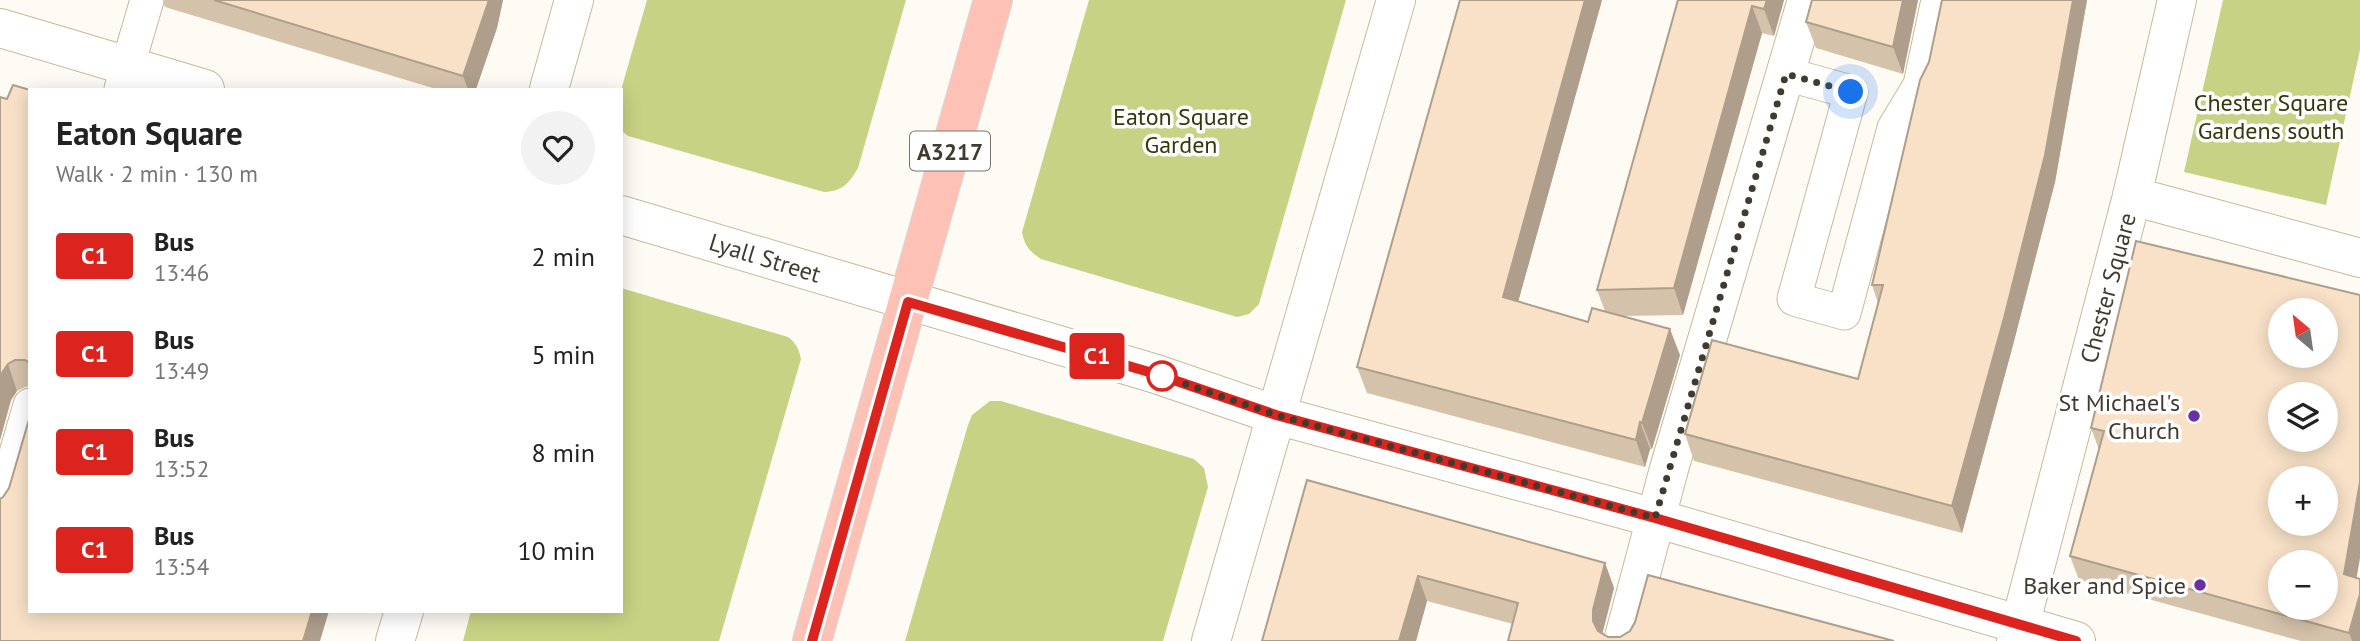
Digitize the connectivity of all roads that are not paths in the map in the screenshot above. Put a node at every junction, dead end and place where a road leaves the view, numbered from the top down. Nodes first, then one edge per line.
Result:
1 (147, 0) edge
2 (574, 0) edge
3 (993, 0) edge
4 (1396, 0) edge
5 (1807, 0) edge
6 (1938, 0) edge
7 (2177, 0) edge
8 (0, 27) edge
9 (1786, 74) junction
10 (124, 78) edge
11 (198, 88) edge
12 (549, 88) edge
13 (2132, 196) junction
14 (623, 216) edge
15 (2360, 258) edge
16 (908, 302) junction
17 (28, 412) edge
18 (1276, 415) junction
19 (0, 509) edge
20 (1655, 518) junction
21 (403, 613) edge
22 (2018, 633) edge
23 (395, 641) edge
24 (812, 641) edge
25 (1211, 641) edge
26 (1623, 641) edge
27 (2076, 641) edge

1 - 10 lane
2 - 12 street
3 - 16 main road, A3217
4 - 18 street
5 - 9 street
6 - 9 lane
7 - 13 street, Chester Square
8 - 10 street
9 - 20 street
10 - 11 street
13 - 15 street, Chester Square
13 - 22 street, Chester Square
14 - 16 street, Lyall Street
16 - 18 street, Lyall Street
16 - 24 main road, A3217
17 - 19 lane
18 - 20 street, Lyall Street
18 - 25 street
20 - 22 street, Lyall Street
20 - 26 street
21 - 23 street
22 - 27 street, Lyall Street

